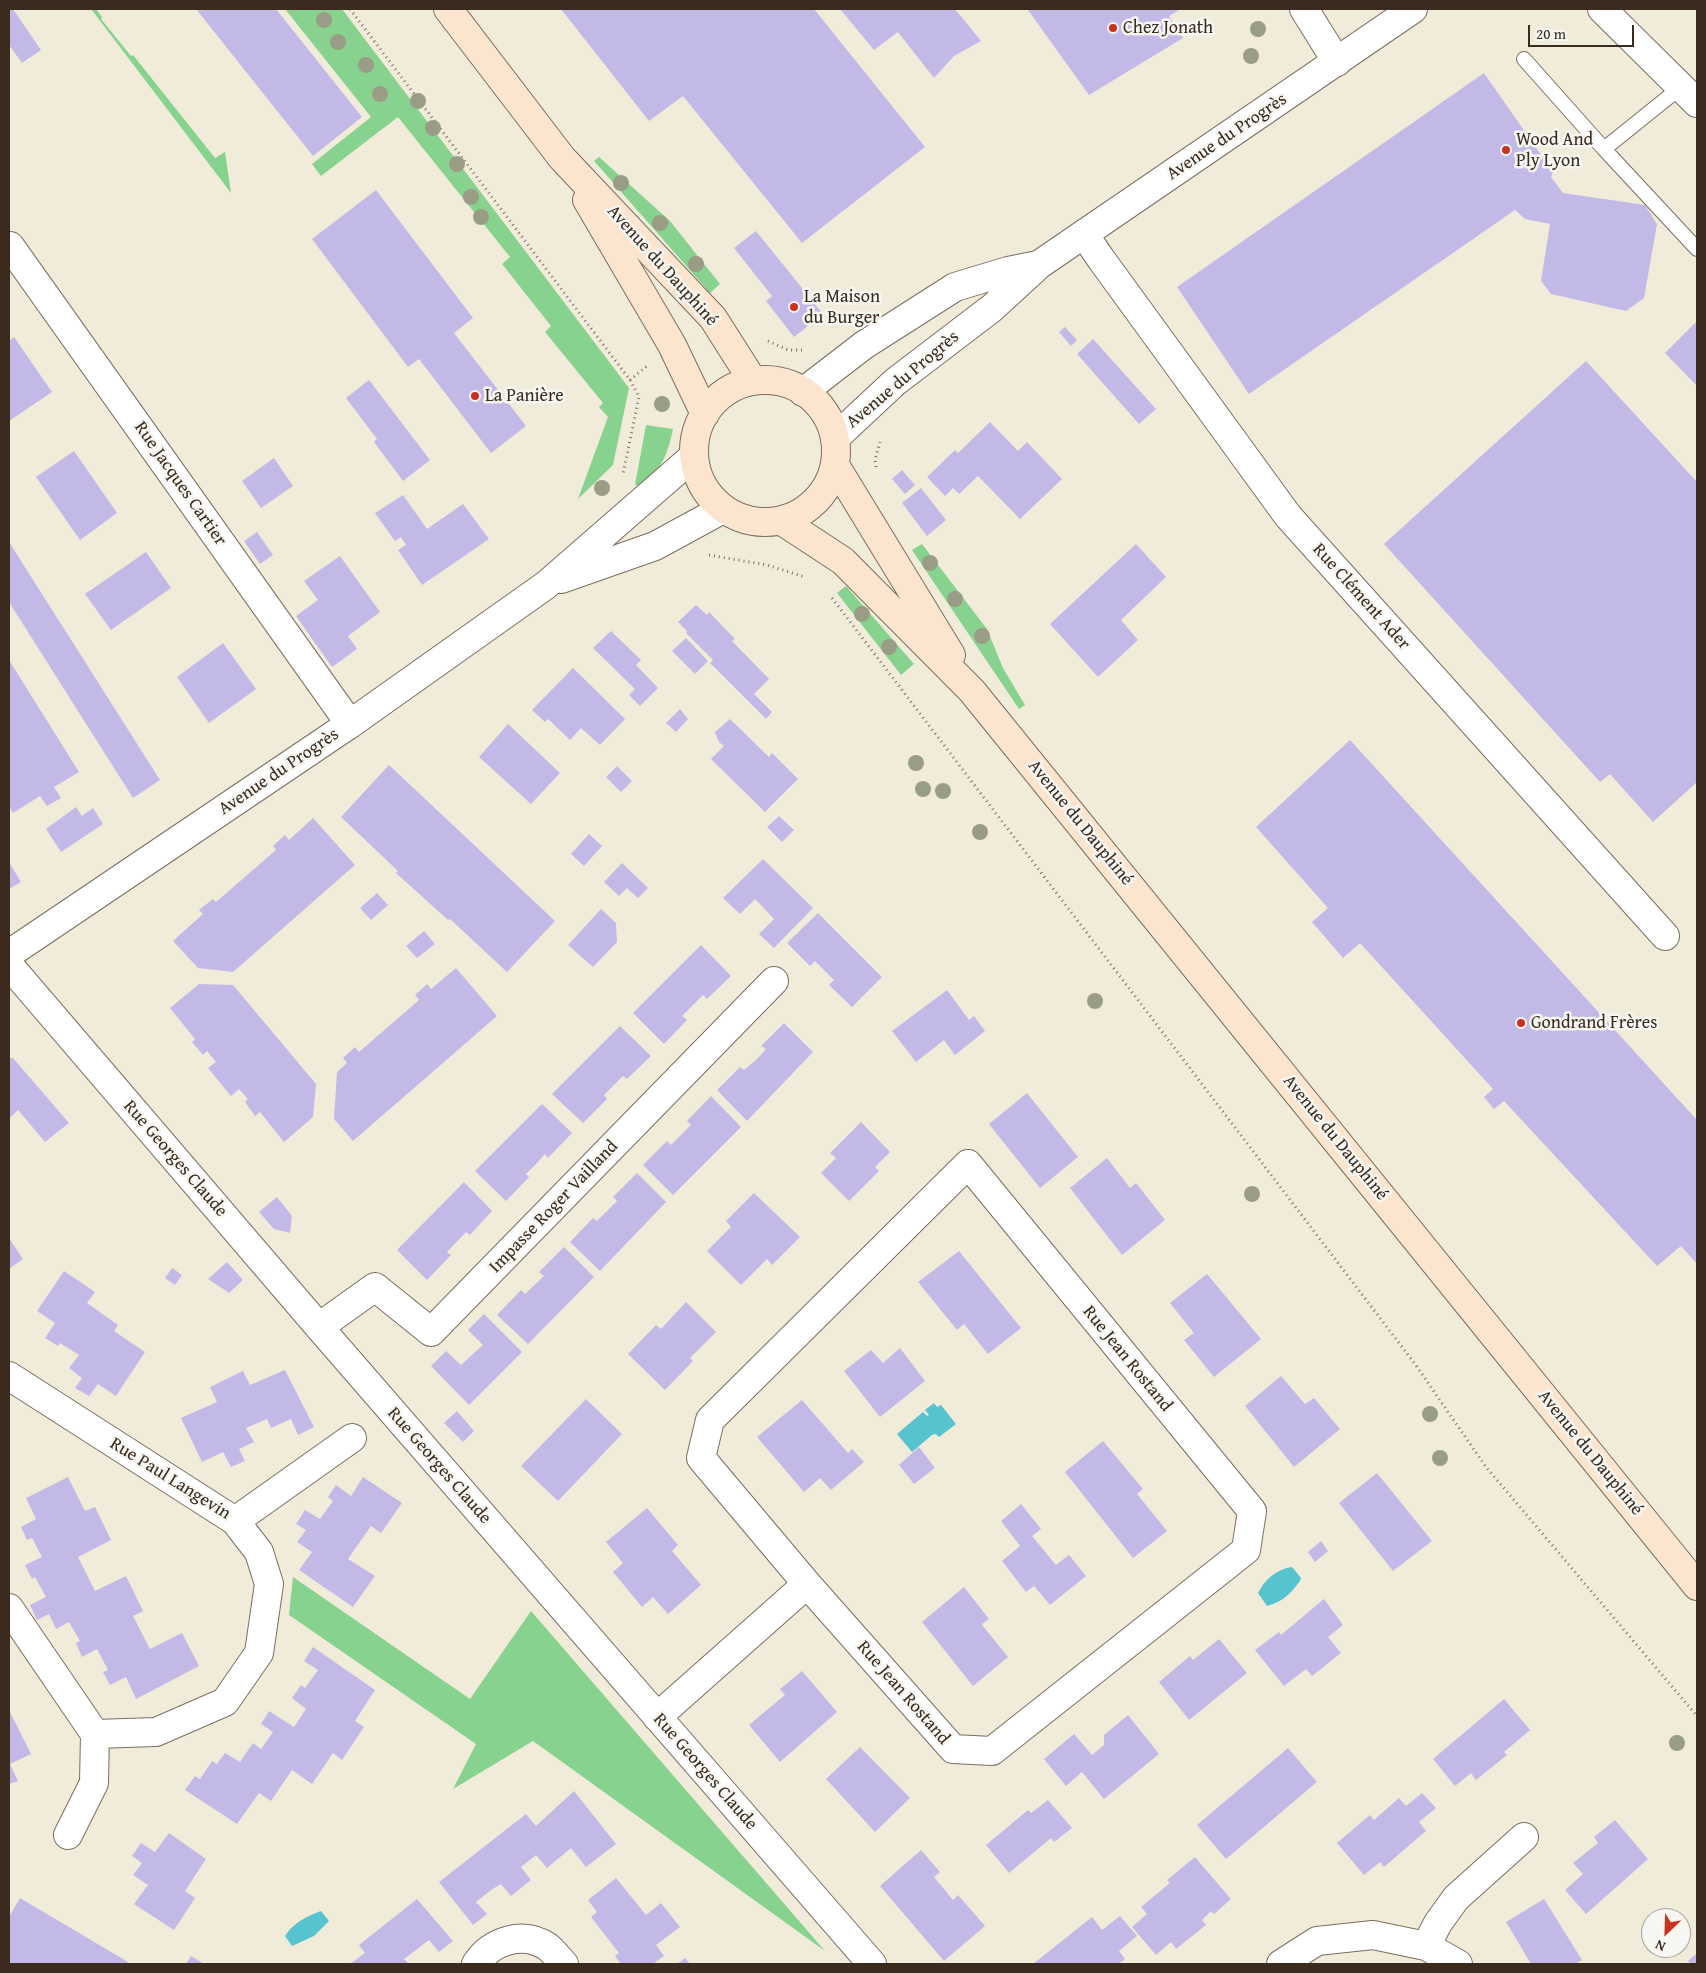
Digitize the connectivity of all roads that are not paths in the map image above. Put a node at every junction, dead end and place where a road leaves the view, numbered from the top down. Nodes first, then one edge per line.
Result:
1 (448, 9) edge
2 (1304, 9) edge
3 (1413, 9) edge
4 (1602, 9) edge
5 (1524, 59) dead end
6 (1337, 62) junction
7 (1689, 95) edge
8 (1604, 150) junction
9 (562, 158) junction
10 (1084, 234) junction
11 (9, 247) edge
12 (1697, 249) edge
13 (1040, 264) junction
14 (753, 382) junction
15 (803, 392) junction
16 (705, 414) junction
17 (835, 451) junction
18 (694, 456) junction
19 (723, 508) junction
20 (782, 521) junction
21 (546, 585) junction
22 (972, 691) junction
23 (350, 724) junction
24 (1665, 936) dead end
25 (9, 954) edge
26 (9, 965) edge
27 (774, 981) dead end
28 (319, 1327) junction
29 (9, 1376) edge
30 (352, 1438) dead end
31 (235, 1521) junction
32 (807, 1584) junction
33 (1697, 1586) edge
34 (9, 1608) edge
35 (657, 1717) junction
36 (95, 1734) junction
37 (68, 1835) dead end
38 (1524, 1837) dead end
39 (1426, 1946) junction
40 (476, 1964) edge
41 (564, 1964) edge
42 (872, 1964) edge
43 (1281, 1964) edge
44 (1458, 1964) edge

1 - 9 main road, Avenue du Dauphiné
2 - 6 street
3 - 6 street, Avenue du Progrès
4 - 7 street
5 - 8 lane
6 - 10 street, Avenue du Progrès
7 - 8 lane
8 - 12 lane
9 - 14 main road, Avenue du Dauphiné
9 - 16 main road, Avenue du Dauphiné
10 - 13 street, Avenue du Progrès
10 - 24 street, Rue Clément Ader
11 - 23 street, Rue Jacques Cartier
13 - 15 street, Avenue du Progrès
13 - 17 street, Avenue du Progrès
14 - 15 main road
14 - 16 main road
15 - 17 main road
16 - 18 main road
17 - 20 main road
17 - 22 main road, Avenue du Dauphiné
18 - 19 main road
18 - 21 street, Avenue du Progrès
19 - 20 main road
19 - 21 street, Avenue du Progrès
20 - 22 main road, Avenue du Dauphiné
21 - 23 street, Avenue du Progrès
22 - 33 main road, Avenue du Dauphiné
23 - 25 street, Avenue du Progrès
26 - 28 street, Rue Georges Claude
27 - 28 street, Impasse Roger Vailland
28 - 35 street, Rue Georges Claude
29 - 31 street, Rue Paul Langevin
30 - 31 street, Rue Paul Langevin
31 - 36 street
32 - 32 street, Rue Jean Rostand
32 - 35 street
34 - 36 street
35 - 42 street, Rue Georges Claude
36 - 37 street
38 - 39 street
39 - 43 street
39 - 44 street
40 - 41 street

